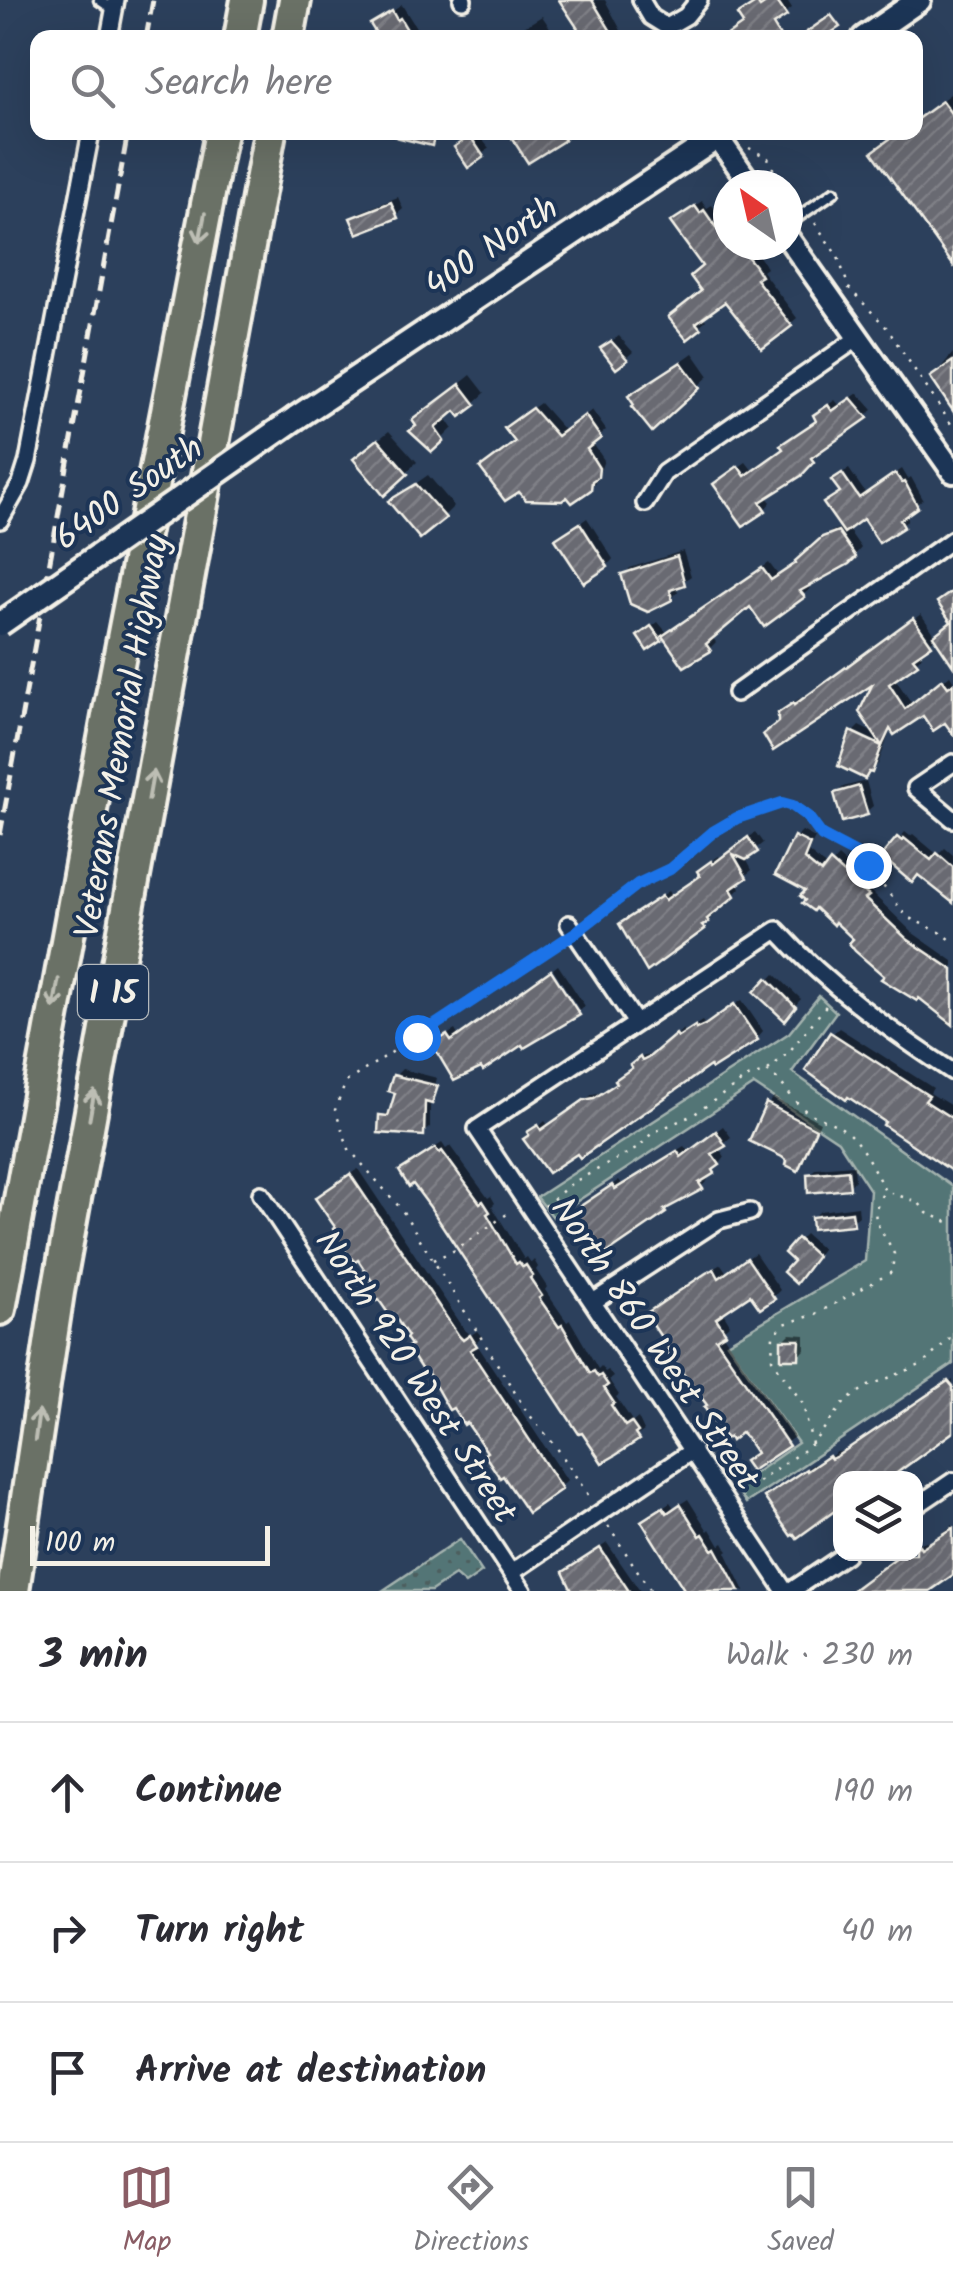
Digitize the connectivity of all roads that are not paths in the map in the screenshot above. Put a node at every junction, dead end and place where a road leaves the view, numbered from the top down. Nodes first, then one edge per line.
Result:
1 (99, 0) edge
2 (247, 0) edge
3 (295, 0) edge
4 (641, 0) edge
5 (699, 0) edge
6 (909, 3) edge
7 (115, 6) edge
8 (241, 30) edge
9 (289, 30) edge
10 (874, 30) edge
11 (88, 140) edge
12 (219, 140) edge
13 (269, 140) edge
14 (714, 140) edge
15 (725, 140) edge
16 (742, 170) edge
17 (834, 192) dead end
18 (803, 214) edge
19 (803, 259) edge
20 (858, 338) junction
21 (296, 418) joint
22 (953, 472) edge
23 (645, 503) dead end
24 (0, 520) edge
25 (953, 539) edge
26 (0, 624) edge
27 (736, 693) dead end
28 (953, 762) edge
29 (953, 819) edge
30 (572, 928) road end
31 (636, 1023) junction
32 (953, 1072) edge
33 (261, 1194) dead end
34 (750, 1212) dead end
35 (593, 1302) junction
36 (0, 1309) edge
37 (693, 1450) junction
38 (953, 1481) edge
39 (923, 1501) edge
40 (835, 1561) edge
41 (511, 1573) junction
42 (13, 1591) edge
43 (524, 1591) edge
44 (788, 1591) edge

1 - 7 lane
2 - 8 highway
3 - 9 highway
4 - 5 street
6 - 10 main road
11 - 24 street
12 -> 36 highway, Veterans Memorial Highway / I 15
42 -> 13 highway, Veterans Memorial Highway / I 15
14 - 21 main road, 400 North
15 - 16 street
17 - 18 lane
19 - 20 street
20 - 22 street
20 - 23 street
21 - 26 main road, 6400 South, bridge
25 - 27 street
28 - 29 street
30 - 31 street
31 - 32 street
31 - 35 street, North 860 West Street
33 - 41 street, North 920 West Street
34 - 35 street
35 - 37 street, North 860 West Street
37 - 41 street
37 - 44 street, North 860 West Street
38 - 39 street
40 - 44 street
41 - 43 street, North 920 West Street

